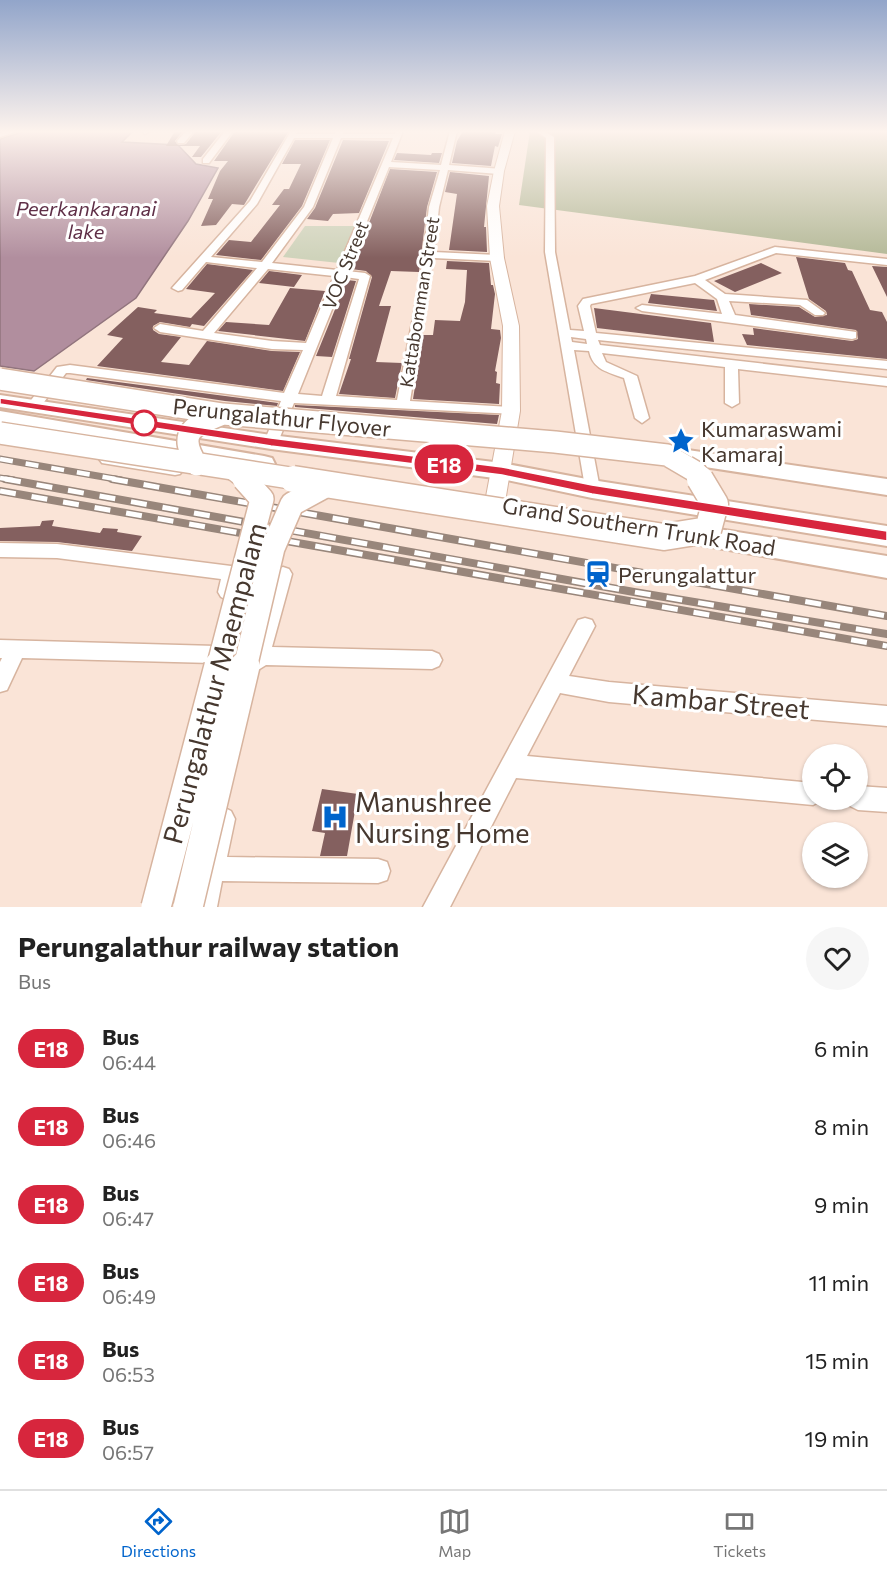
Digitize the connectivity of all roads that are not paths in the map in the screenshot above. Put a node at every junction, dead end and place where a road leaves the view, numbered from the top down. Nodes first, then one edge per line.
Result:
1 (270, 173) edge
2 (322, 173) edge
3 (382, 173) edge
4 (443, 173) edge
5 (499, 173) edge
6 (550, 173) edge
7 (428, 255) junction
8 (496, 258) junction
9 (205, 259) junction
10 (887, 262) edge
11 (266, 264) junction
12 (341, 273) junction
13 (697, 279) junction
14 (178, 288) dead end
15 (722, 297) junction
16 (642, 308) dead end
17 (819, 313) dead end
18 (730, 318) junction
19 (160, 328) dead end
20 (852, 335) dead end
21 (205, 336) junction
22 (565, 339) junction
23 (592, 340) junction
24 (311, 347) junction
25 (731, 363) junction
26 (887, 364) edge
27 (0, 379) edge
28 (887, 382) edge
29 (289, 398) junction
30 (328, 400) junction
31 (0, 401) edge
32 (403, 404) junction
33 (732, 404) dead end
34 (33, 407) junction
35 (512, 411) junction
36 (224, 414) junction
37 (0, 418) edge
38 (642, 418) dead end
39 (0, 433) edge
40 (271, 442) junction
41 (667, 455) junction
42 (196, 465) junction
43 (232, 470) junction
44 (502, 471) junction
45 (327, 485) junction
46 (887, 487) edge
47 (592, 489) junction
48 (495, 502) junction
49 (887, 536) edge
50 (664, 537) junction
51 (0, 550) edge
52 (887, 567) edge
53 (283, 574) dead end
54 (887, 577) edge
55 (585, 626) dead end
56 (8, 649) edge
57 (212, 654) junction
58 (259, 656) junction
59 (432, 660) dead end
60 (0, 683) edge
61 (555, 683) junction
62 (887, 716) edge
63 (511, 765) junction
64 (802, 793) edge
65 (868, 799) edge
66 (887, 800) edge
67 (213, 869) junction
68 (378, 871) dead end
69 (150, 907) edge
70 (156, 907) edge
71 (188, 907) edge
72 (204, 907) edge
73 (436, 907) edge

1 - 9 street
2 - 11 street
3 - 12 street, VOC Street
4 - 7 street, Kattabomman Street
5 - 8 main road
6 - 22 street
7 - 8 street
7 - 32 street, Kattabomman Street
8 - 35 main road
9 - 11 street
9 - 14 street
10 - 13 street
11 - 12 street
11 - 21 street
12 - 24 street, VOC Street
12 - 30 street
13 - 15 street
13 - 23 street
15 - 17 street
15 - 18 street
16 - 18 street
18 - 20 street
19 - 21 street
21 - 24 street
22 - 23 street
22 - 47 street
23 - 25 street
23 - 26 street
23 - 38 street
24 - 29 street, VOC Street
25 - 28 street
25 - 33 street
27 - 36 highway, Perungalathur Flyover, bridge
29 - 30 street
29 - 34 street
29 - 40 street, VOC Street
30 - 32 street
31 - 34 highway, Grand Southern Trunk Road
32 - 35 street
34 - 40 highway, Grand Southern Trunk Road
35 - 44 main road
36 - 41 highway, Perungalathur Flyover, bridge
36 - 42 highway, bridge
37 - 48 highway, Grand Southern Trunk Road
39 - 42 highway, bridge
40 - 44 highway, Grand Southern Trunk Road
41 - 46 highway, Perungalathur Flyover
41 - 50 highway, bridge
42 - 43 highway, bridge
43 - 45 highway, bridge
43 - 70 main road, Perungalathur Maempalam, bridge
44 - 47 highway, Grand Southern Trunk Road
44 - 48 main road
45 - 50 highway, bridge
45 - 71 main road, Perungalathur Maempalam, bridge
47 - 49 highway, Grand Southern Trunk Road
48 - 52 highway, Grand Southern Trunk Road
50 - 54 highway
51 - 57 street
53 - 58 street
55 - 61 street
56 - 57 street
56 - 60 street
57 - 58 street
57 - 69 street
58 - 59 street
58 - 67 street
61 - 62 street, Kambar Street
61 - 63 street
63 - 64 street
63 - 73 street
65 - 66 street
67 - 68 street
67 - 72 street

